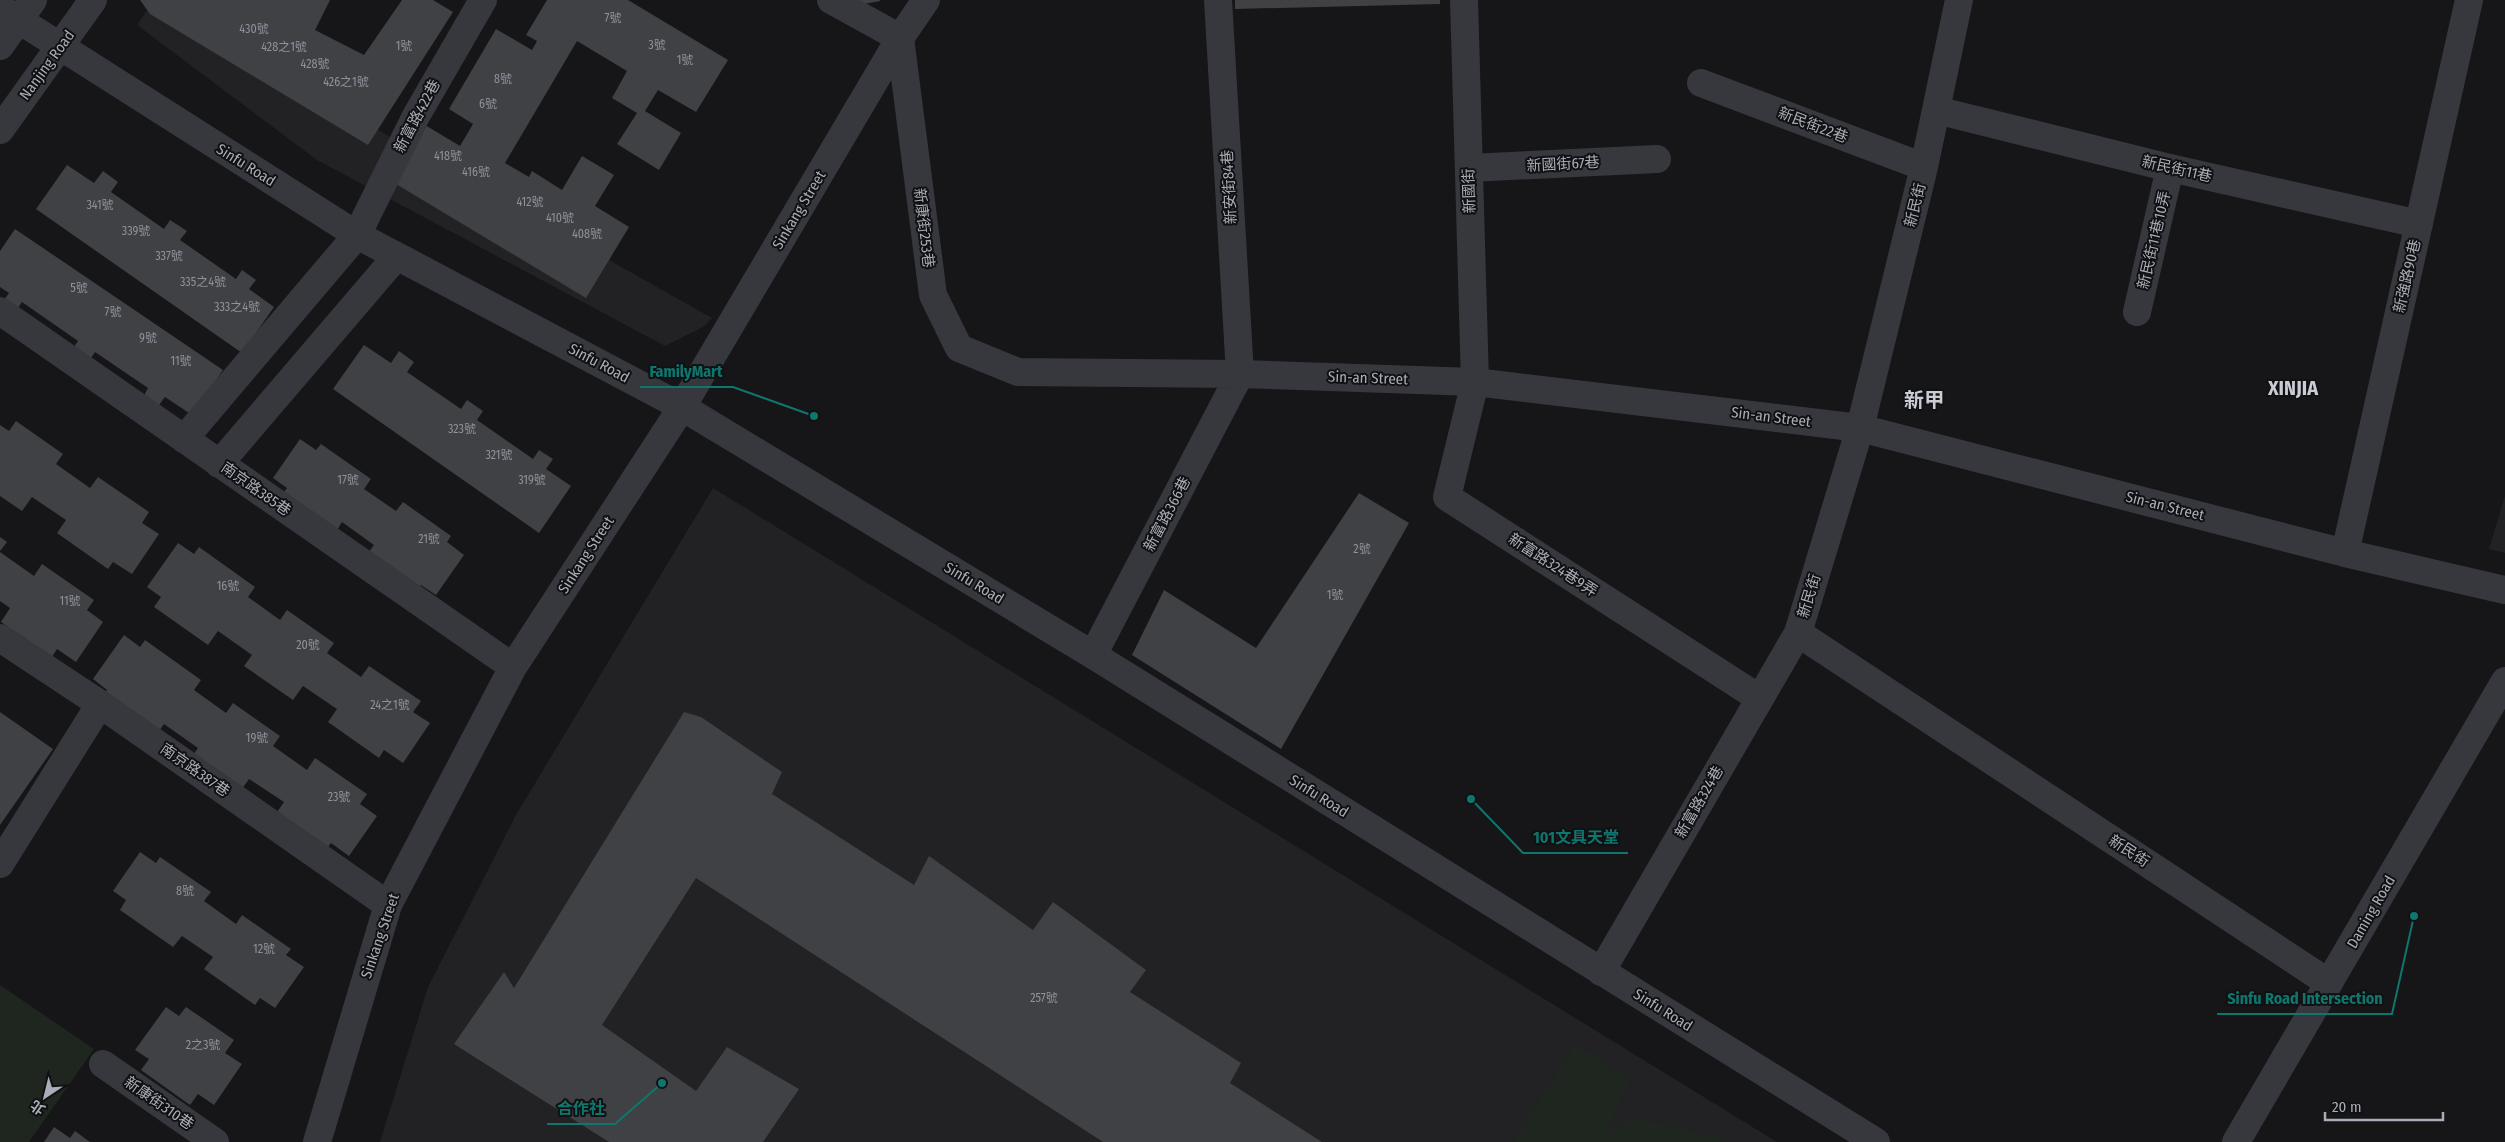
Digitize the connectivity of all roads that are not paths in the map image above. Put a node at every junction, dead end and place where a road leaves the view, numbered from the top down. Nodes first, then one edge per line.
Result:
1 (93, 0) edge
2 (482, 0) edge
3 (831, 0) edge
4 (926, 0) edge
5 (1218, 0) edge
6 (1464, 0) edge
7 (1958, 0) edge
8 (2470, 0) edge
9 (17, 10) edge
10 (900, 38) junction
11 (0, 46) edge
12 (60, 46) junction
13 (1701, 83) dead end
14 (1936, 110) junction
15 (0, 130) edge
16 (1657, 159) dead end
17 (1924, 167) junction
18 (1469, 168) junction
19 (2170, 168) junction
20 (2419, 224) junction
21 (357, 235) junction
22 (396, 257) junction
23 (0, 310) edge
24 (2137, 312) dead end
25 (1018, 372) joint
26 (1240, 374) junction
27 (1475, 382) junction
28 (682, 407) junction
29 (1860, 428) junction
30 (184, 439) junction
31 (219, 464) junction
32 (2345, 553) junction
33 (2505, 590) edge
34 (1798, 633) junction
35 (0, 638) edge
36 (1093, 655) junction
37 (513, 667) junction
38 (2505, 681) edge
39 (1759, 698) junction
40 (100, 704) junction
41 (0, 864) edge
42 (388, 905) junction
43 (1601, 972) junction
44 (2329, 983) junction
45 (103, 1064) dead end
46 (215, 1142) edge
47 (317, 1142) edge
48 (1876, 1142) edge
49 (2236, 1142) edge

1 - 12 street, Nanjing Road
2 - 21 street, 新富路422巷
3 - 10 street
4 - 10 street, Sinkang Street
5 - 26 street, 新安街84巷
6 - 18 street, 新國街
7 - 14 street, 新民街
8 - 20 street, 新強路90巷
9 - 11 street
9 - 12 street, Sinfu Road
10 - 25 street, 新康街253巷
10 - 28 street, Sinkang Street
12 - 15 street, Nanjing Road
12 - 21 street, Sinfu Road
13 - 17 street, 新民街22巷
14 - 17 street, 新民街
14 - 19 street, 新民街11巷
16 - 18 street, 新國街67巷
17 - 29 street, 新民街
18 - 27 street, 新國街
19 - 20 street, 新民街11巷
19 - 24 street, 新民街11巷10弄
20 - 32 street, 新強路90巷
21 - 22 street, Sinfu Road
21 - 30 street, 新富路422巷
22 - 28 street, Sinfu Road
22 - 31 street
23 - 30 street, 南京路385巷
25 - 26 street, Sin-an Street
26 - 27 street, Sin-an Street
26 - 36 street, 新富路366巷
27 - 29 street, Sin-an Street
27 - 39 street, 新富路324巷9弄
28 - 36 street, Sinfu Road
28 - 37 street, Sinkang Street
29 - 32 street, Sin-an Street
29 - 34 street, 新民街
30 - 31 street, 南京路385巷
31 - 37 street, 南京路385巷
32 - 33 street, Sin-an Street
34 - 39 street, 新富路324巷
34 - 44 street, 新民街
35 - 40 street, 南京路387巷
36 - 43 street, Sinfu Road
37 - 42 street, Sinkang Street
38 - 44 street, Daming Road
39 - 43 street, 新富路324巷
40 - 41 street
40 - 42 street, 南京路387巷
42 - 47 street, Sinkang Street
43 - 48 street, Sinfu Road
44 - 49 street, Daming Road
45 - 46 street, 新康街310巷

